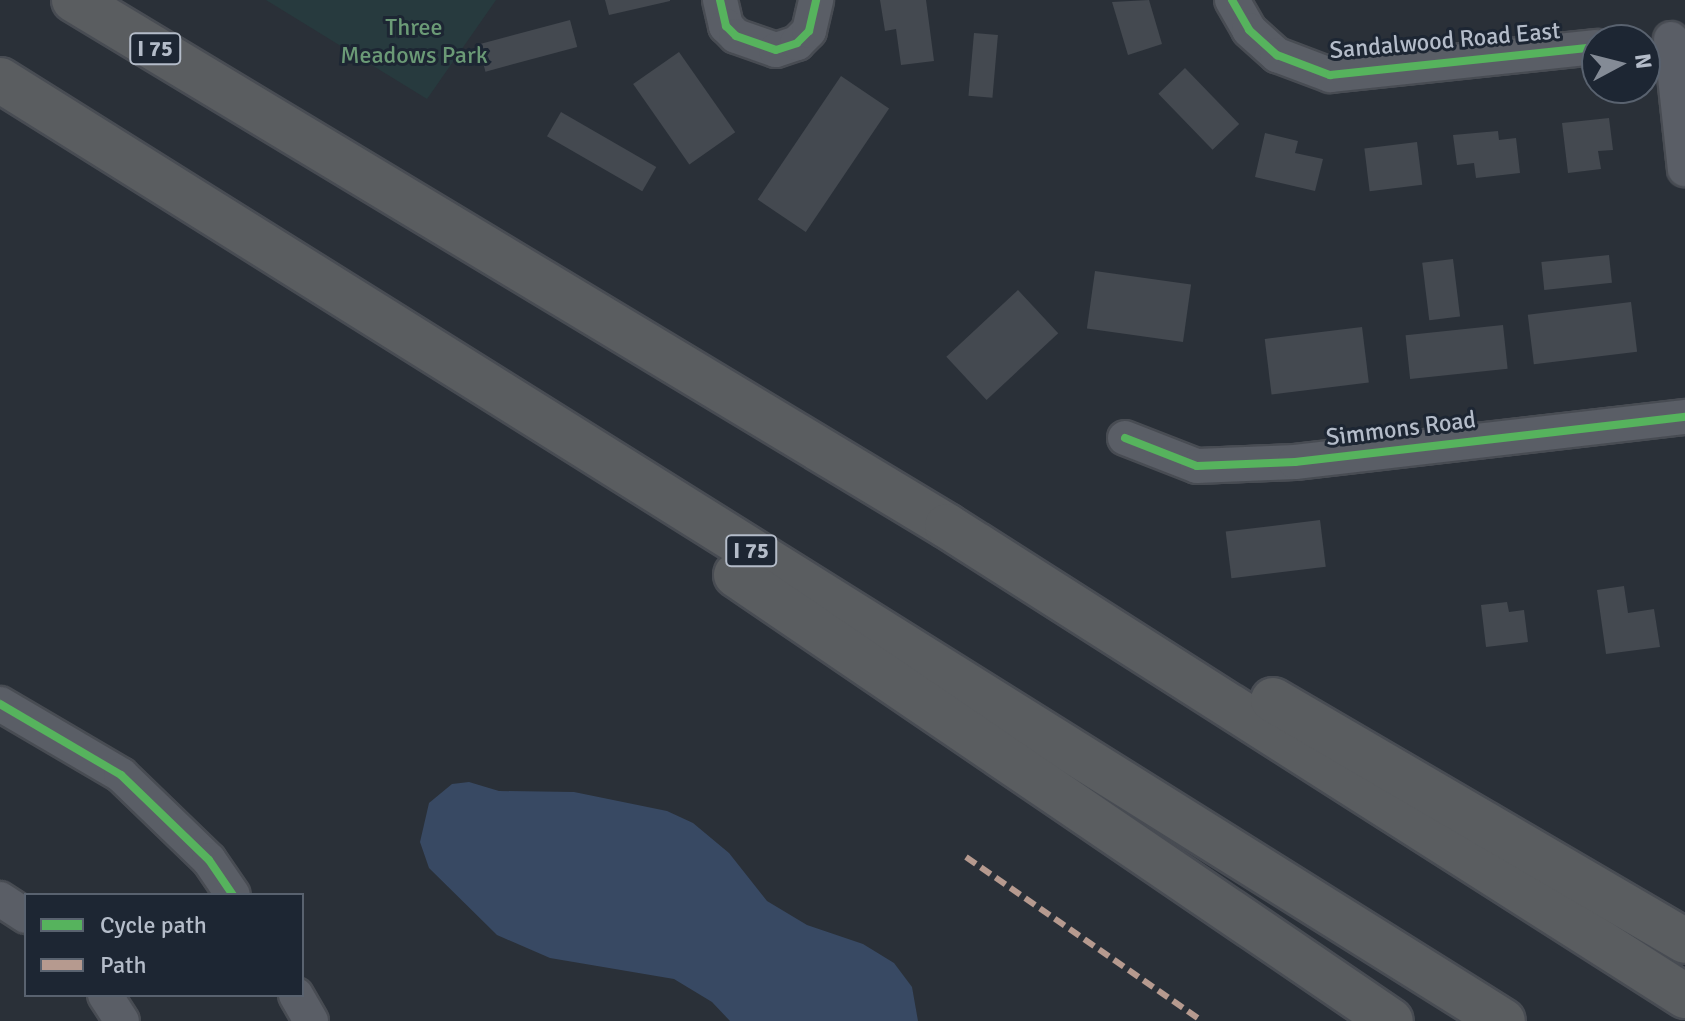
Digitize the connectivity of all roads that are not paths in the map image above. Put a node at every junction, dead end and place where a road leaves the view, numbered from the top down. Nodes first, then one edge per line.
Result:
1 (74, 0) edge
2 (720, 0) edge
3 (816, 0) edge
4 (1232, 0) edge
5 (1667, 39) edge
6 (1581, 49) edge
7 (0, 80) edge
8 (1685, 169) edge
9 (533, 415) junction
10 (1685, 417) edge
11 (1125, 438) dead end
12 (947, 526) junction
13 (0, 704) edge
14 (232, 893) edge
15 (0, 899) edge
16 (24, 915) edge
17 (1685, 941) edge
18 (1685, 996) edge
19 (106, 997) edge
20 (297, 997) edge
21 (122, 1021) edge
22 (311, 1021) edge
23 (1391, 1021) edge
24 (1503, 1021) edge

1 - 12 highway, I 75
2 - 3 street
4 - 6 street, Sandalwood Road East
5 - 8 street
7 - 9 highway, I 75
9 - 23 highway
9 - 24 highway, I 75
10 - 11 street, Simmons Road
12 - 17 highway
12 - 18 highway, I 75
13 - 14 street
15 - 16 street
19 - 21 street
20 - 22 street

